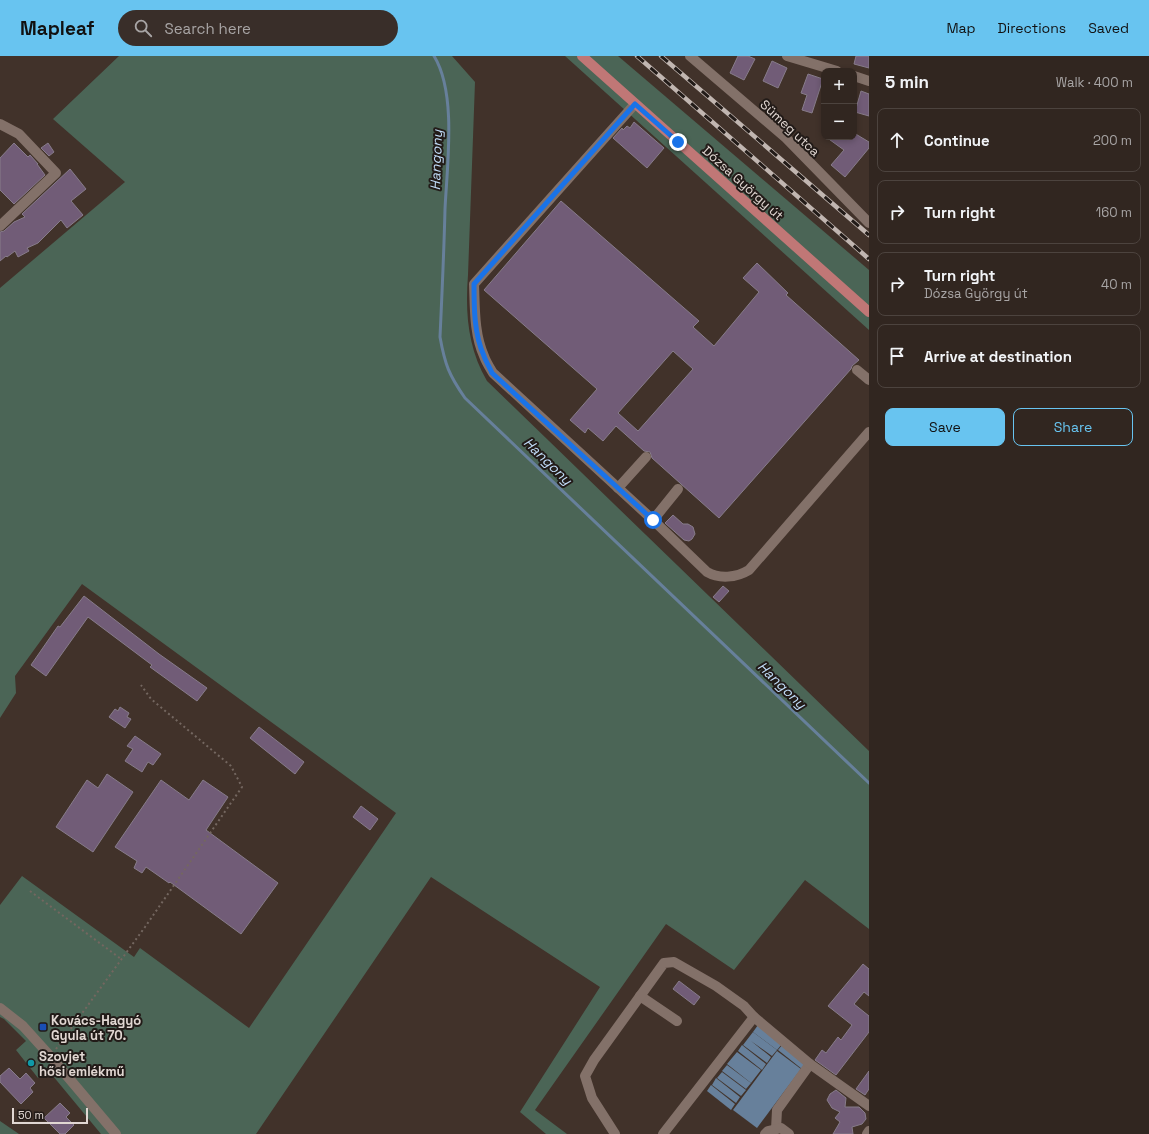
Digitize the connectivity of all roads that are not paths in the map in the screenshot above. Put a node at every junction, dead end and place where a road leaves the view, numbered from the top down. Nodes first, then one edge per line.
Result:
1 (582, 56) edge
2 (690, 56) edge
3 (787, 56) edge
4 (827, 68) edge
5 (857, 77) edge
6 (869, 81) edge
7 (635, 104) junction
8 (0, 124) edge
9 (869, 223) edge
10 (0, 226) edge
11 (869, 312) edge
12 (857, 370) dead end
13 (869, 380) edge
14 (869, 432) edge
15 (646, 457) dead end
16 (618, 488) junction
17 (678, 489) dead end
18 (653, 520) junction
19 (640, 996) junction
20 (0, 1008) edge
21 (754, 1017) junction
22 (677, 1022) dead end
23 (810, 1064) junction
24 (869, 1106) edge
25 (776, 1129) junction
26 (869, 1131) edge
27 (116, 1134) edge
28 (615, 1134) edge
29 (663, 1134) edge
30 (765, 1134) edge
31 (789, 1134) edge
32 (867, 1134) edge

1 - 7 main road, Dózsa György út
2 - 9 street, Sümeg utca
3 - 4 street
5 - 6 street
7 - 11 main road, Dózsa György út
7 - 16 street
8 - 10 street
12 - 13 street
14 - 18 street
15 - 16 street
16 - 18 street
17 - 18 street
19 - 21 street
19 - 22 street
19 - 28 street
20 - 27 street
21 - 23 street
21 - 29 street
23 - 24 street
23 - 25 street
25 - 30 street
25 - 31 street
26 - 32 street

